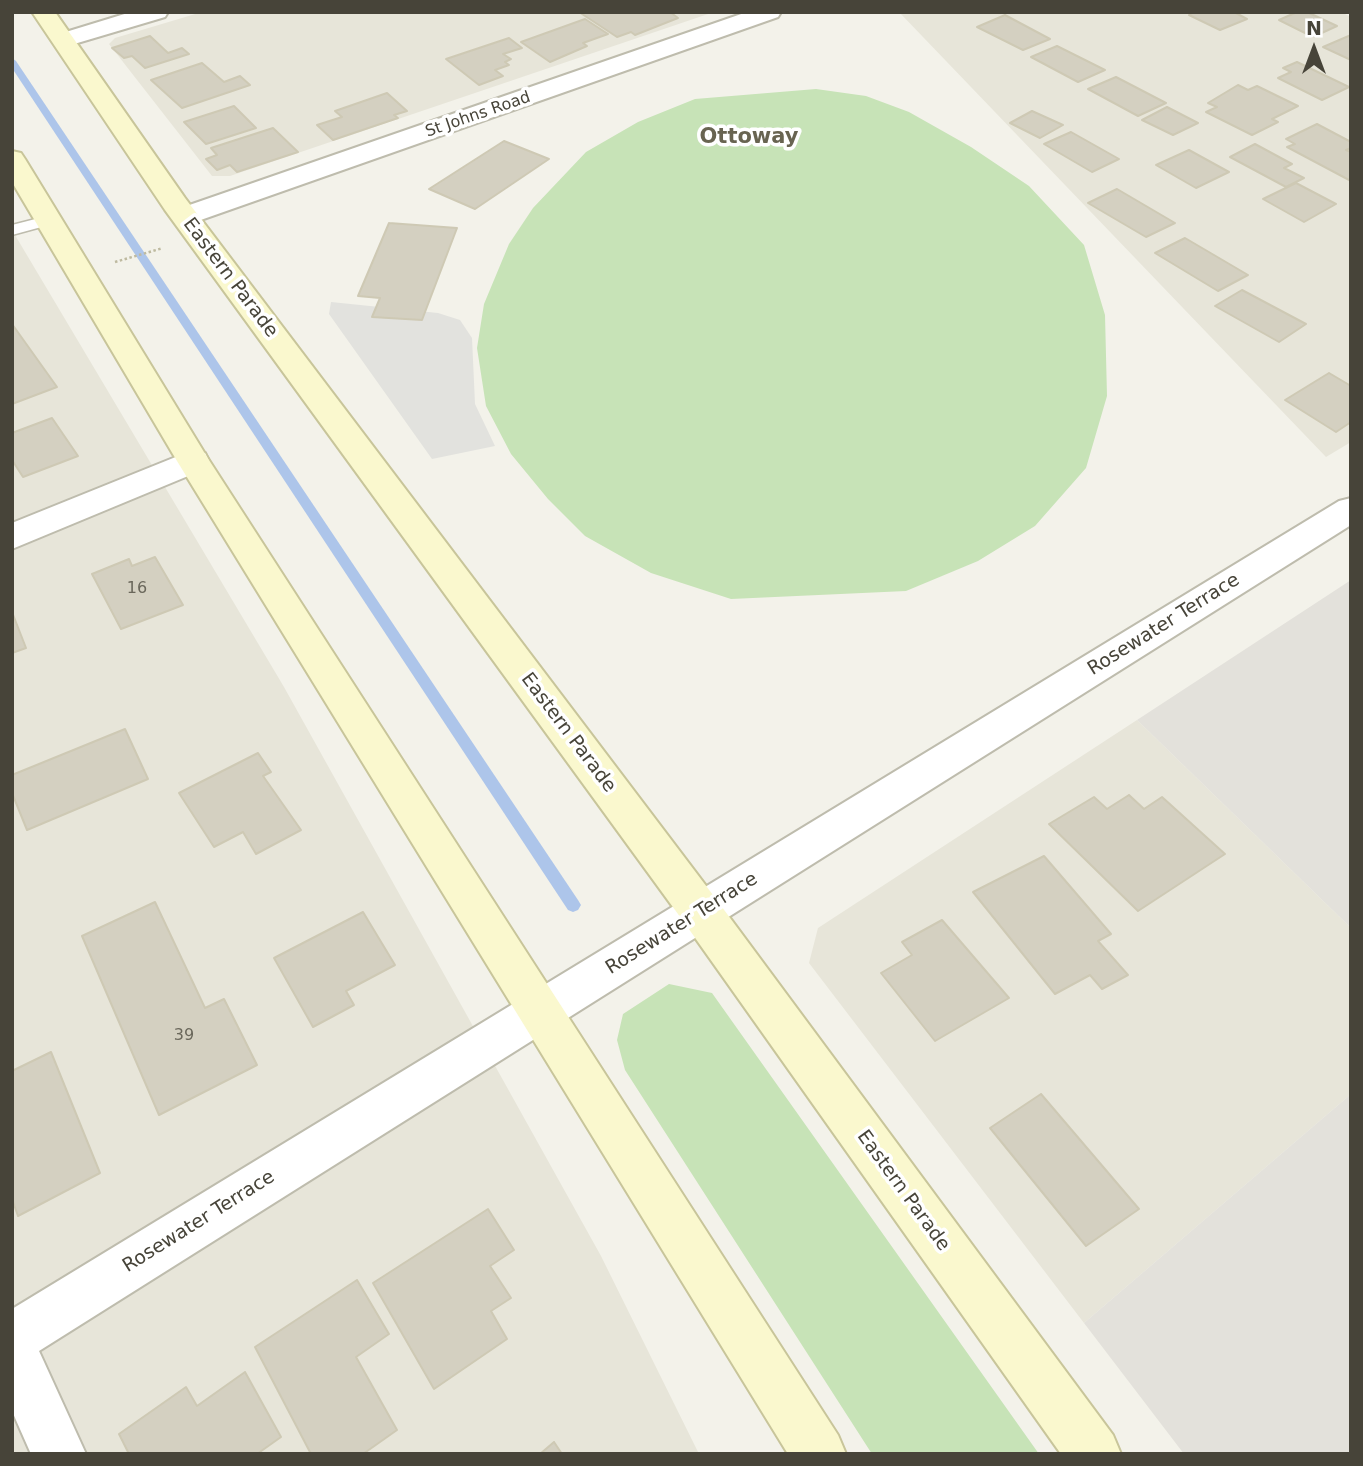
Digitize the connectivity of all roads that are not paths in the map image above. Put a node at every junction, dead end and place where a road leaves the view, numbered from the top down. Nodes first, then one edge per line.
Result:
1 (157, 12) edge
2 (770, 12) edge
3 (53, 26) edge
4 (12, 159) edge
5 (185, 216) junction
6 (51, 220) junction
7 (12, 230) edge
8 (193, 461) junction
9 (1351, 509) edge
10 (12, 537) edge
11 (701, 912) junction
12 (541, 1010) junction
13 (12, 1338) edge
14 (12, 1351) edge
15 (59, 1454) edge
16 (819, 1454) edge
17 (1094, 1454) edge

1 - 3 street
2 - 5 street, St Johns Road
3 - 5 main road, Eastern Parade
4 - 6 main road
5 - 11 main road, Eastern Parade
6 - 7 lane
6 - 8 main road
8 - 10 street
8 - 12 main road
9 - 11 street, Rosewater Terrace
11 - 12 street, Rosewater Terrace
11 - 17 main road, Eastern Parade
12 - 13 street, Rosewater Terrace
12 - 16 main road
14 - 15 street

